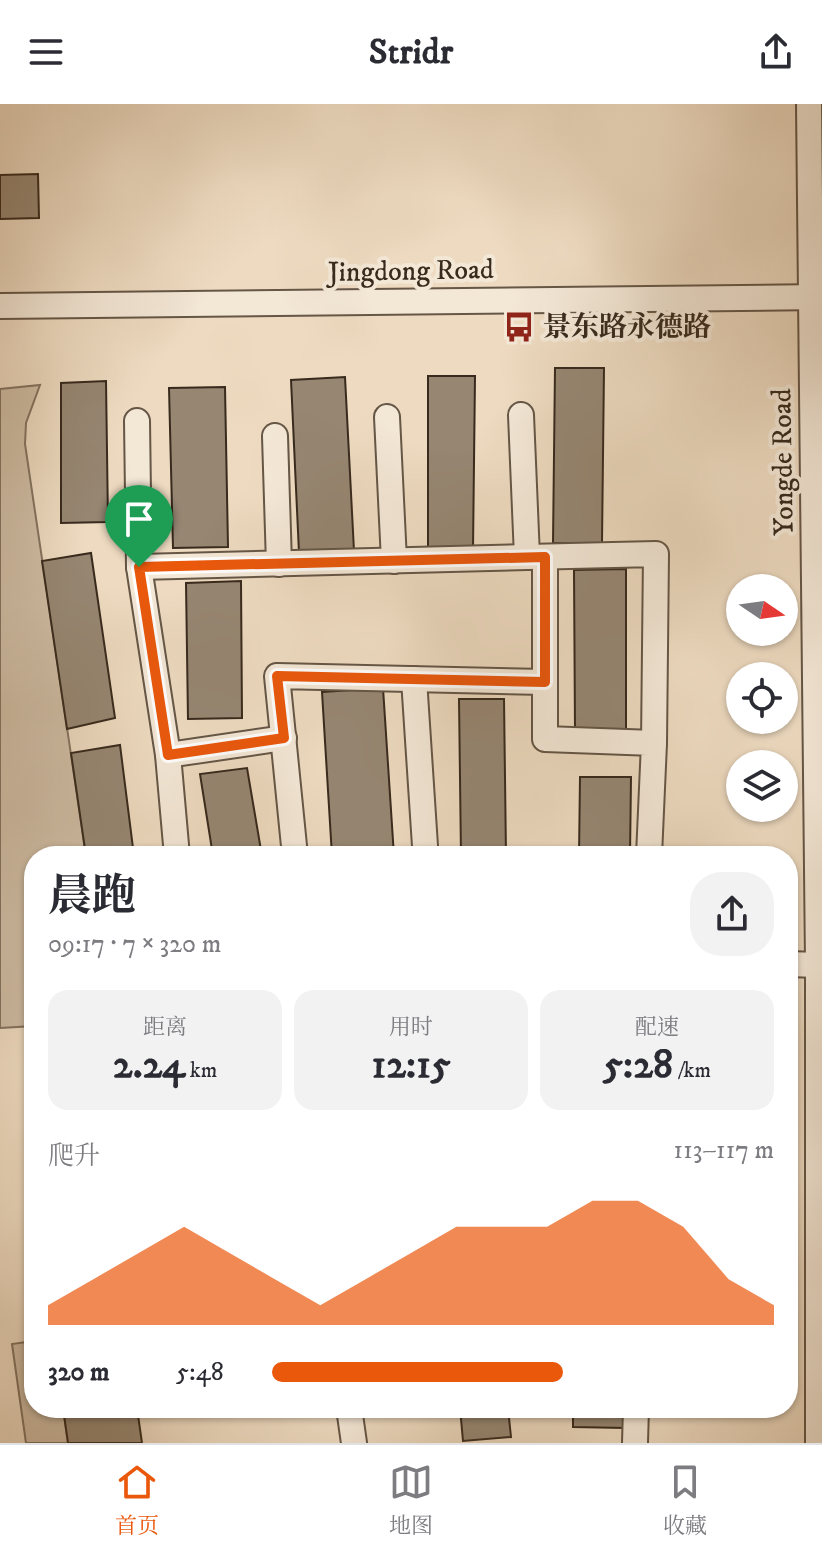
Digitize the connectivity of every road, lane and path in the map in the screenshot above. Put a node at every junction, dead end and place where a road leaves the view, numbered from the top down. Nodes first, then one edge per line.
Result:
1 (809, 104) edge
2 (816, 297) edge
3 (0, 306) edge
4 (521, 415) dead end
5 (387, 417) dead end
6 (137, 421) dead end
7 (275, 436) dead end
8 (536, 557) junction
9 (394, 561) junction
10 (279, 564) junction
11 (139, 567) junction
12 (414, 679) junction
13 (545, 682) junction
14 (284, 738) junction
15 (654, 743) junction
16 (168, 755) junction
17 (176, 846) edge
18 (294, 846) edge
19 (425, 846) dead end
20 (649, 846) edge
21 (798, 968) edge
22 (820, 976) edge
23 (350, 1418) edge
24 (636, 1418) edge
25 (354, 1443) edge
26 (635, 1443) edge
27 (818, 1443) edge

1 - 2 street, Yongde Road
2 - 3 street, Jingdong Road
2 - 22 street, Yongde Road
4 - 8 street
5 - 9 street
6 - 11 street
7 - 10 street
8 - 9 street
8 - 13 street
8 - 15 street
9 - 10 street
10 - 11 street
11 - 16 street
12 - 13 street
12 - 14 street
12 - 19 street
13 - 15 street
14 - 16 street
14 - 18 street
15 - 20 street
16 - 17 street
21 - 22 street
22 - 27 street, Yongde Road
23 - 25 street
24 - 26 street

